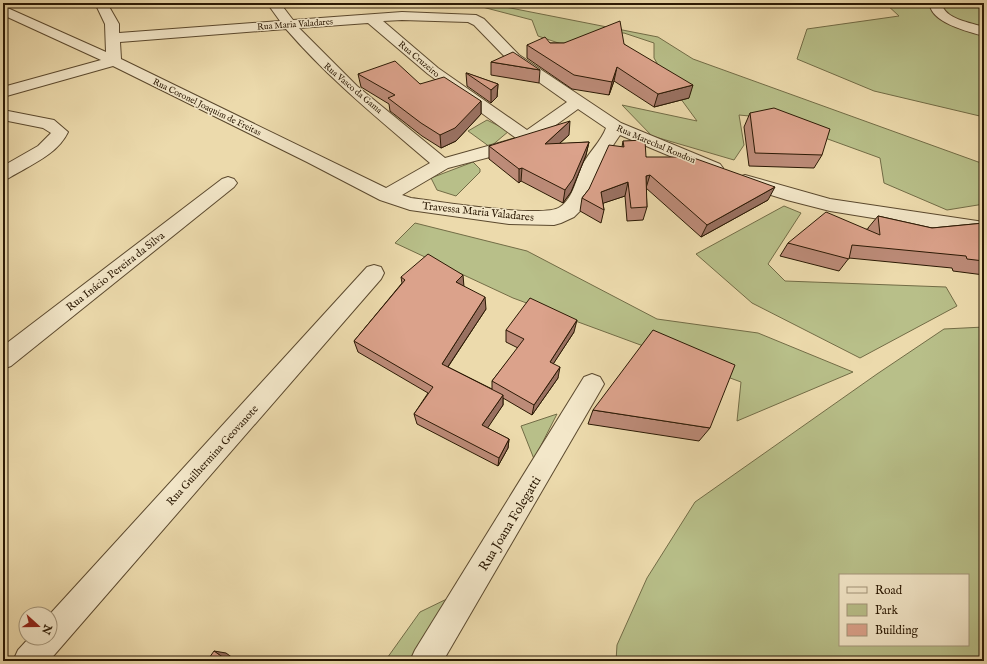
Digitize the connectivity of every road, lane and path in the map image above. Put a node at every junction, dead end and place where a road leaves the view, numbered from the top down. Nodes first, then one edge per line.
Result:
1 (101, 3) edge
2 (273, 3) edge
3 (936, 3) edge
4 (3, 10) edge
5 (372, 19) junction
6 (477, 20) joint
7 (288, 25) junction
8 (984, 32) edge
9 (114, 38) junction
10 (114, 61) junction
11 (3, 92) edge
12 (578, 101) junction
13 (3, 114) edge
14 (615, 127) junction
15 (527, 138) junction
16 (442, 164) junction
17 (3, 174) edge
18 (228, 183) dead end
19 (386, 196) junction
20 (410, 204) joint
21 (984, 229) edge
22 (374, 273) dead end
23 (3, 359) edge
24 (592, 384) dead end
25 (58, 629) edge
26 (43, 646) edge
27 (29, 661) edge
28 (426, 661) edge

1 - 9 street
2 - 7 street, Rua Vasco da Gama
3 - 8 street
4 - 10 street, Rua Coronel Joaquim de Freitas
5 - 6 street, Rua Maria Valadares
5 - 7 street, Rua Maria Valadares
5 - 15 street, Rua Cruzeiro
6 - 12 street, Rua Marechal Rondon
7 - 9 street, Rua Maria Valadares
7 - 16 street, Rua Vasco da Gama
9 - 10 street
10 - 11 street
10 - 19 street, Rua Coronel Joaquim de Freitas
12 - 14 street, Rua Marechal Rondon
12 - 15 street
13 - 17 street
14 - 20 street, Travessa Maria Valadares
14 - 21 street, Rua Marechal Rondon
15 - 16 street
16 - 19 street
18 - 23 street, Rua Inácio Pereira da Silva
19 - 20 street, Rua Coronel Joaquim de Freitas
22 - 25 street, Rua Guilhermina Geovanote
24 - 28 street, Rua Joana Folegatti
26 - 27 street, Rua Guilhermina Geovanote

